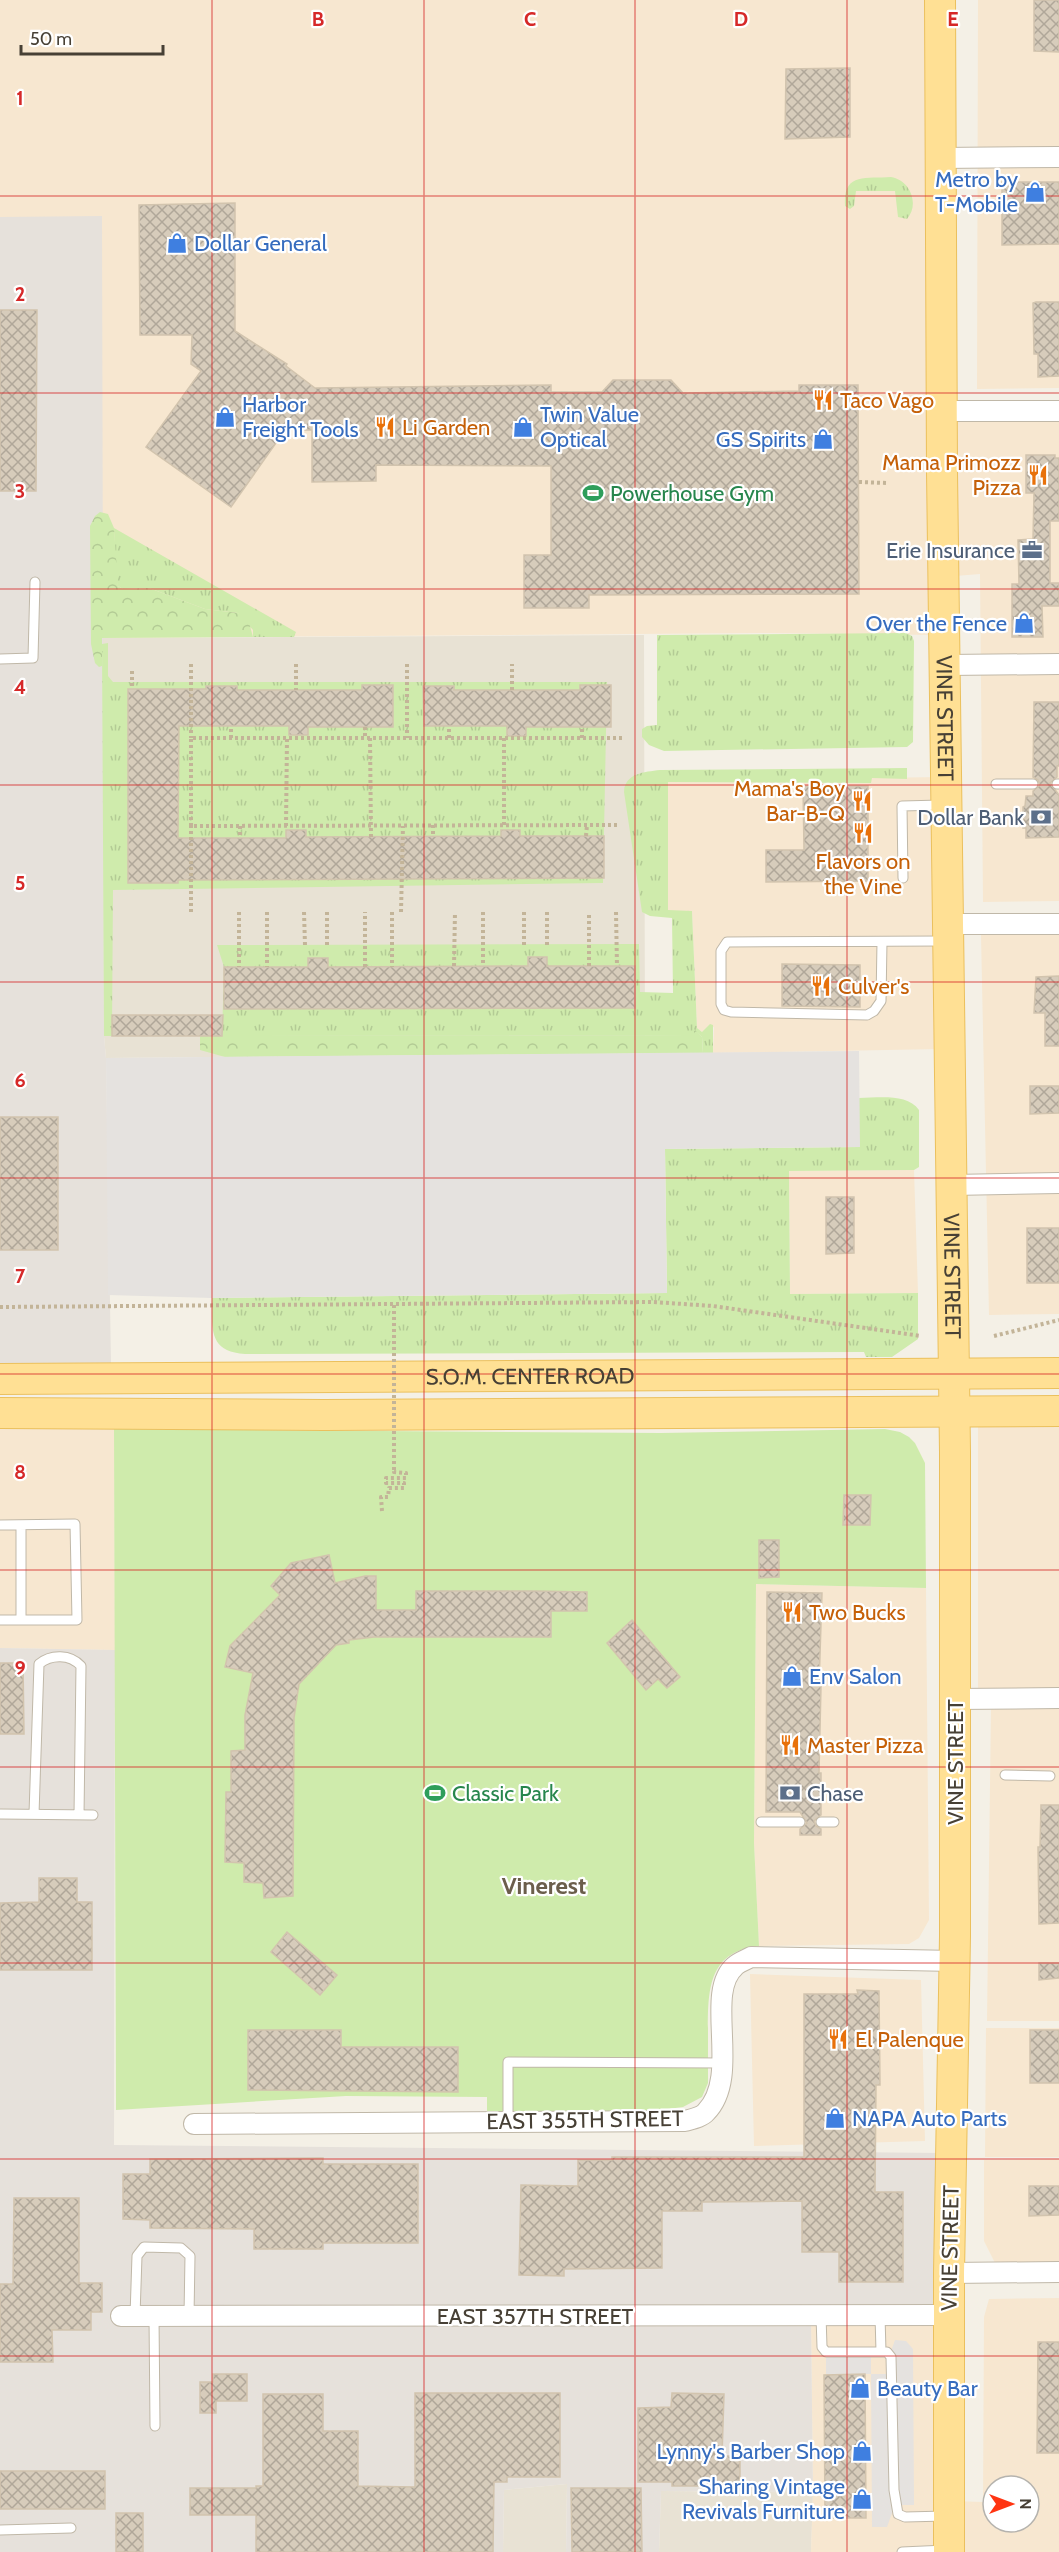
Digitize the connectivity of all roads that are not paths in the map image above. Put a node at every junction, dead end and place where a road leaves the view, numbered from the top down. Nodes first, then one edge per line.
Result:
1 (940, 0) edge
2 (1059, 157) edge
3 (940, 158) junction
4 (942, 411) junction
5 (1059, 411) edge
6 (35, 582) dead end
7 (0, 658) edge
8 (946, 664) junction
9 (1059, 664) edge
10 (996, 784) dead end
11 (1033, 784) dead end
12 (946, 804) junction
13 (903, 878) dead end
14 (1059, 924) edge
15 (948, 933) junction
16 (882, 942) junction
17 (1059, 1183) edge
18 (952, 1185) junction
19 (1059, 1373) edge
20 (954, 1374) junction
21 (0, 1379) edge
22 (1059, 1411) edge
23 (955, 1412) junction
24 (0, 1413) edge
25 (0, 1525) edge
26 (21, 1525) junction
27 (0, 1620) edge
28 (21, 1620) junction
29 (1059, 1698) edge
30 (955, 1699) junction
31 (1005, 1775) dead end
32 (1050, 1776) dead end
33 (0, 1814) edge
34 (34, 1814) junction
35 (79, 1815) junction
36 (93, 1815) dead end
37 (761, 1822) dead end
38 (800, 1822) dead end
39 (821, 1822) dead end
40 (834, 1822) dead end
41 (955, 1961) junction
42 (723, 2063) junction
43 (508, 2122) junction
44 (194, 2124) dead end
45 (1059, 2272) edge
46 (949, 2273) junction
47 (821, 2315) junction
48 (880, 2315) junction
49 (949, 2315) junction
50 (137, 2316) junction
51 (189, 2316) junction
52 (881, 2352) junction
53 (155, 2426) dead end
54 (949, 2516) junction
55 (71, 2528) dead end
56 (0, 2530) edge
57 (949, 2551) edge
58 (902, 2552) edge

1 - 3 main road, VINE STREET
2 - 3 street
3 - 4 main road, VINE STREET
4 - 5 street
4 - 8 main road, VINE STREET
6 - 7 lane
8 - 9 street
8 - 12 main road, VINE STREET
10 - 11 lane
12 - 13 lane
12 - 15 main road, VINE STREET
14 - 15 street
15 - 16 lane
15 - 18 main road, VINE STREET
16 - 16 lane
17 - 18 street
18 - 20 main road, VINE STREET
19 - 20 main road, S.O.M. CENTER ROAD
20 - 21 main road, S.O.M. CENTER ROAD
20 - 23 main road, VINE STREET
22 - 23 main road, S.O.M. CENTER ROAD
23 - 24 main road, S.O.M. CENTER ROAD
23 - 30 main road, VINE STREET
25 - 26 lane
26 - 28 lane
26 - 28 lane
27 - 28 lane
29 - 30 street
30 - 41 main road, VINE STREET
31 - 32 lane
33 - 34 lane
34 - 35 lane
34 - 35 lane
35 - 36 lane
37 - 38 lane
39 - 40 lane
41 - 42 street, EAST 355TH STREET
41 - 46 main road, VINE STREET
42 - 43 street, EAST 355TH STREET
42 - 43 lane
43 - 44 street, EAST 355TH STREET
45 - 46 street
46 - 49 main road, VINE STREET
47 - 48 street, EAST 357TH STREET
47 - 51 street, EAST 357TH STREET
47 - 52 lane
48 - 49 street, EAST 357TH STREET
48 - 52 lane
49 - 54 main road, VINE STREET
50 - 51 street, EAST 357TH STREET
50 - 51 lane
50 - 53 lane
52 - 54 lane
54 - 57 main road, VINE STREET
55 - 56 lane
57 - 58 lane

